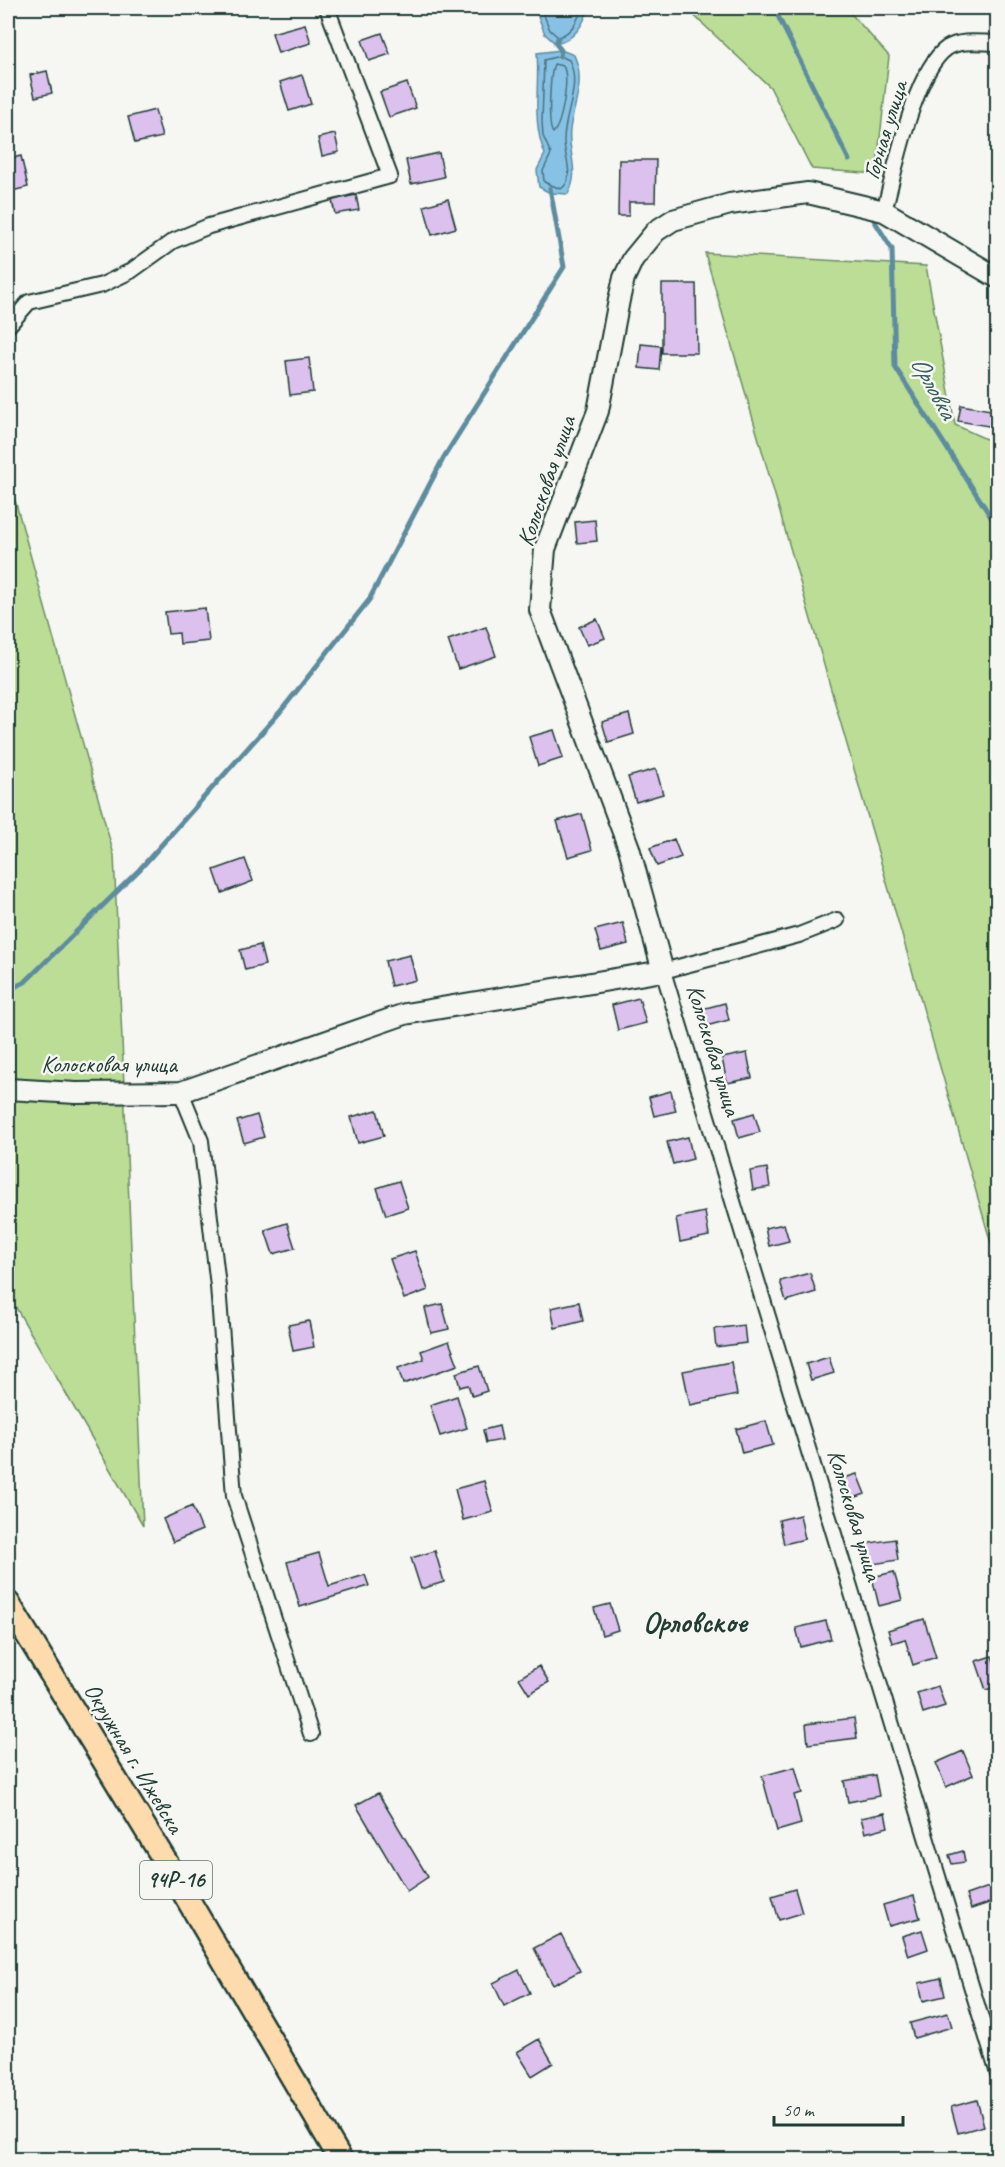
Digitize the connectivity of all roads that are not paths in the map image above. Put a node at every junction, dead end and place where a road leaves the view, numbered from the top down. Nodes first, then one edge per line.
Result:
1 (327, 8) edge
2 (998, 43) edge
3 (884, 211) junction
4 (998, 278) edge
5 (8, 326) edge
6 (837, 920) dead end
7 (663, 971) junction
8 (8, 1089) edge
9 (181, 1092) junction
10 (8, 1603) edge
11 (311, 1734) dead end
12 (998, 2074) edge
13 (341, 2160) edge

1 - 5 street
2 - 3 street, Горная улица
3 - 4 street
3 - 7 street, Колосковая улица
6 - 7 street
7 - 9 street, Колосковая улица
7 - 12 street, Колосковая улица
8 - 9 street, Колосковая улица
9 - 11 street
10 - 13 main road, Окружная г. Ижевска / 94Р-16

